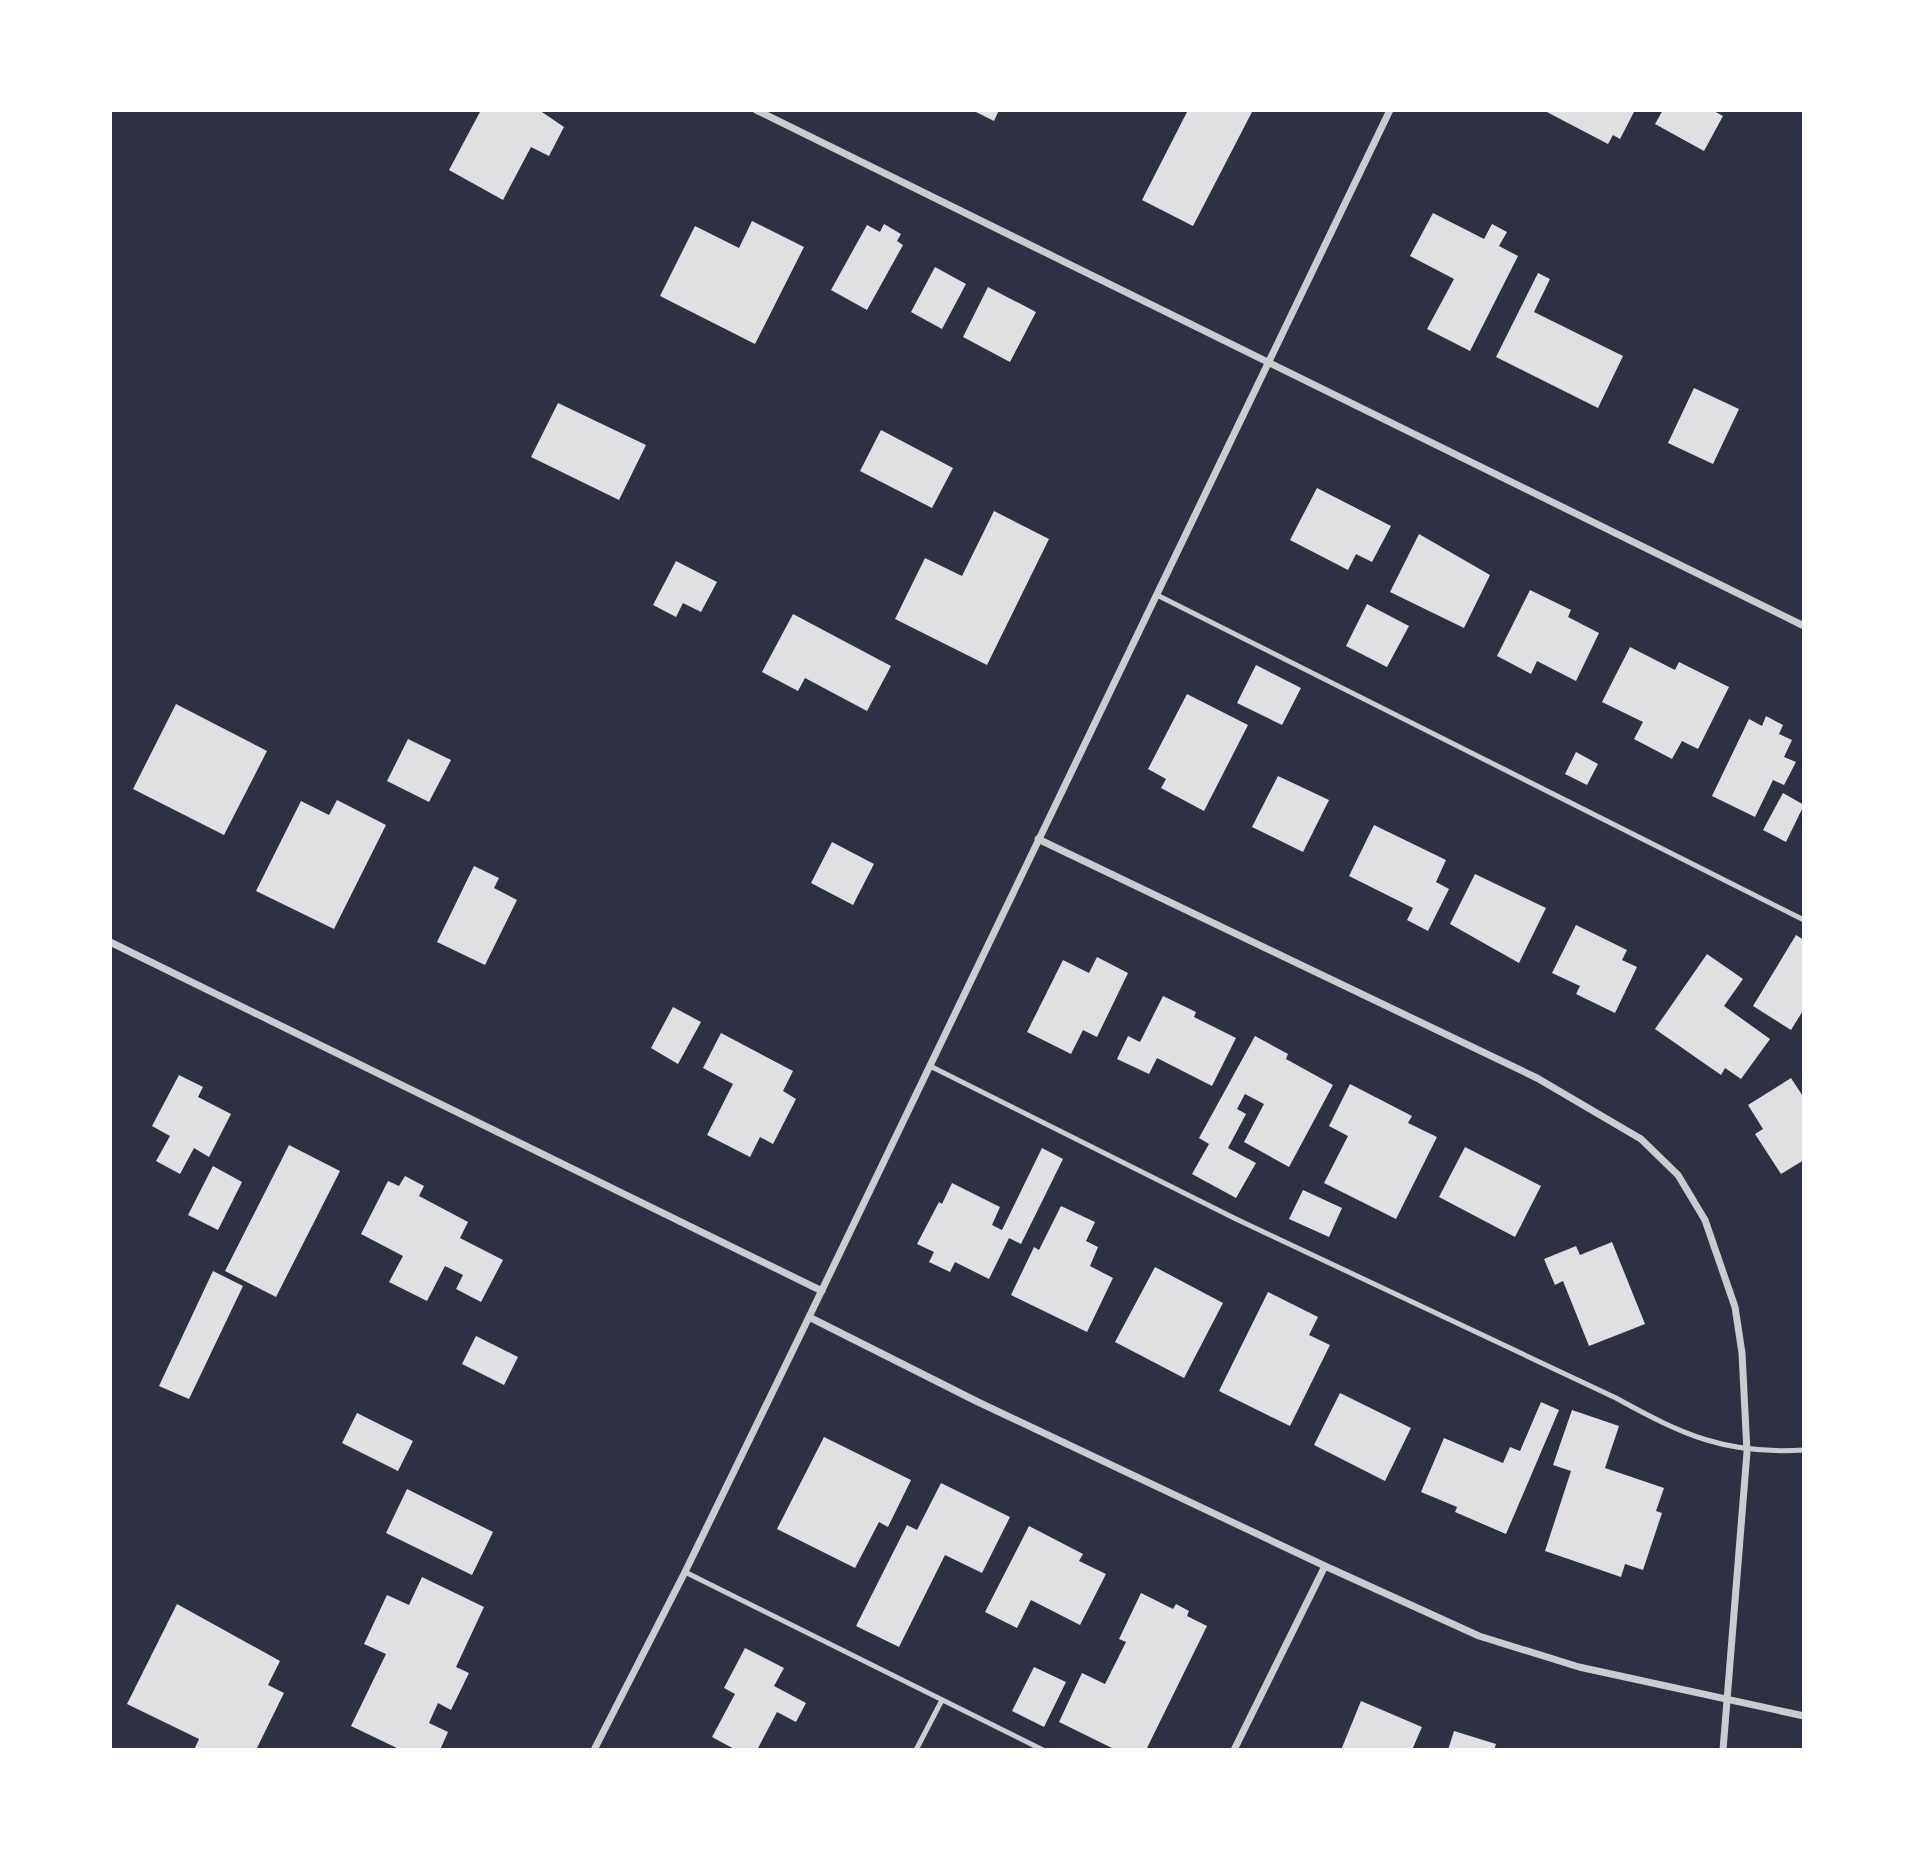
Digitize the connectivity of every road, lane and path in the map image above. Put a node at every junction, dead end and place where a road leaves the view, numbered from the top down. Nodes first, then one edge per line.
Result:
1 (756, 110) edge
2 (1391, 110) edge
3 (1270, 362) junction
4 (1157, 595) junction
5 (1804, 626) edge
6 (1038, 839) junction
7 (1804, 920) edge
8 (110, 942) edge
9 (930, 1066) junction
10 (822, 1291) junction
11 (810, 1317) junction
12 (1804, 1450) edge
13 (1747, 1451) junction
14 (1325, 1566) junction
15 (685, 1572) junction
16 (1727, 1699) junction
17 (942, 1700) junction
18 (1804, 1716) edge
19 (594, 1750) edge
20 (916, 1750) edge
21 (1043, 1750) edge
22 (1234, 1750) edge
23 (1723, 1750) edge

1 - 3 street
2 - 3 street
3 - 4 street
3 - 5 street
4 - 6 street
4 - 7 lane
6 - 9 street
6 - 13 street
8 - 10 street
9 - 10 street
9 - 13 lane
10 - 11 street
11 - 14 street
11 - 15 street
12 - 13 lane
13 - 16 street
14 - 16 street
14 - 22 street
15 - 17 lane
15 - 19 street
16 - 18 street
16 - 23 street
17 - 20 lane
17 - 21 lane

